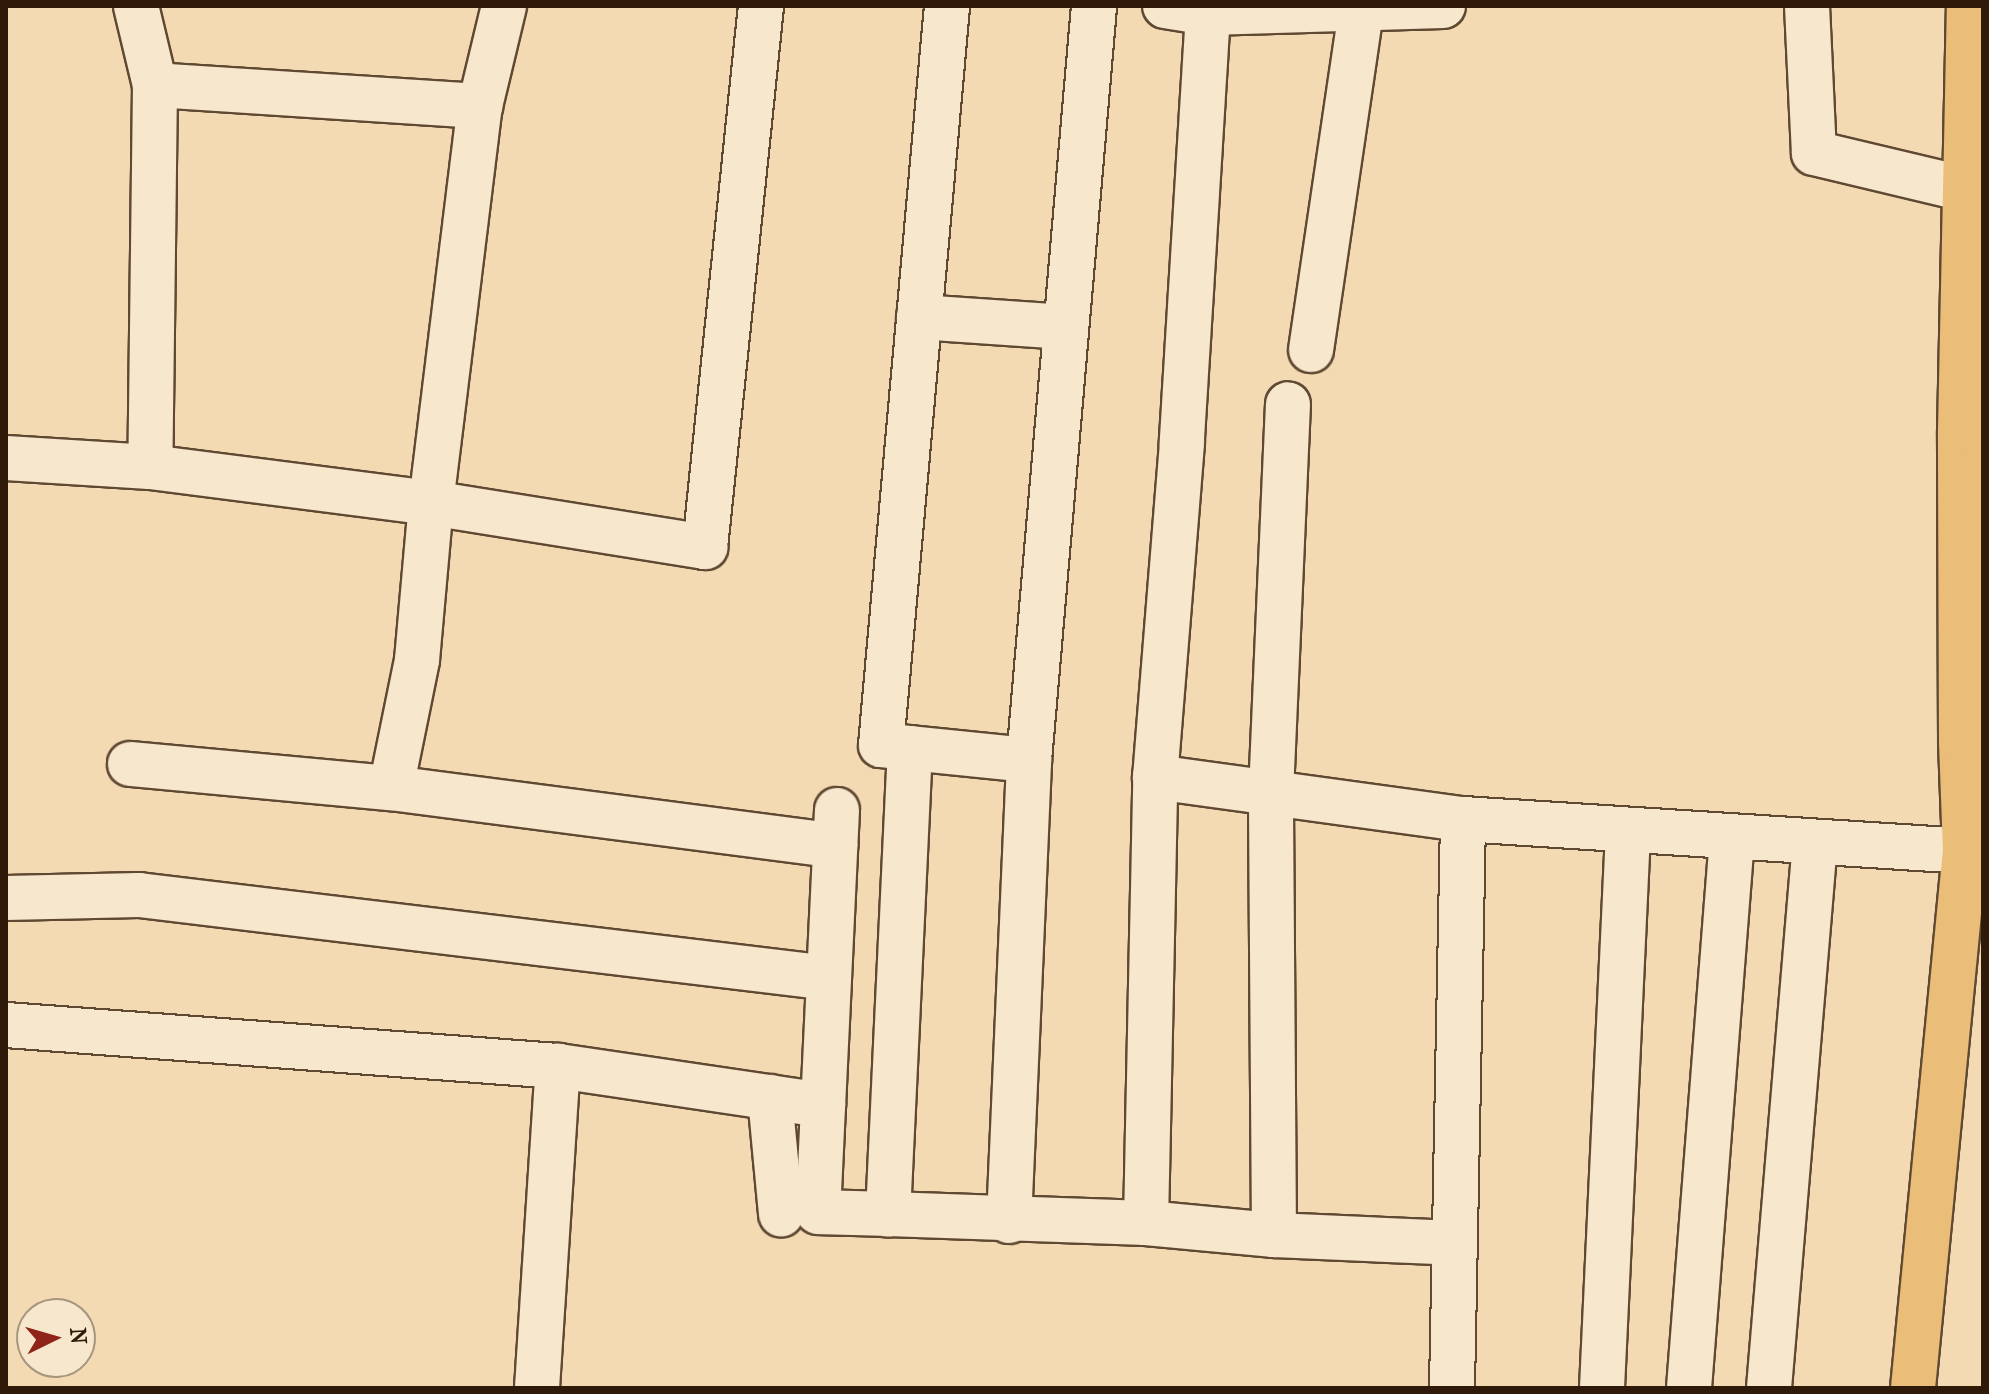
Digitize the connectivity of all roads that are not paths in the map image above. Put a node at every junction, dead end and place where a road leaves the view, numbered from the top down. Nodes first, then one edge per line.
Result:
1 (136, 6) edge
2 (504, 6) edge
3 (761, 6) edge
4 (947, 6) edge
5 (1094, 6) edge
6 (1165, 6) edge
7 (1443, 6) edge
8 (1807, 6) edge
9 (1969, 6) edge
10 (1362, 8) edge
11 (1231, 10) edge
12 (155, 85) junction
13 (480, 106) junction
14 (1965, 189) junction
15 (919, 317) junction
16 (1066, 327) junction
17 (1311, 350) dead end
18 (1288, 404) dead end
19 (6, 458) edge
20 (150, 467) junction
21 (431, 503) junction
22 (910, 748) junction
23 (1029, 760) junction
24 (130, 764) dead end
25 (1155, 777) junction
26 (391, 788) junction
27 (1271, 793) junction
28 (1463, 819) junction
29 (1628, 832) junction
30 (1732, 838) junction
31 (1815, 842) junction
32 (1965, 851) junction
33 (6, 898) edge
34 (829, 978) junction
35 (6, 1025) edge
36 (558, 1066) junction
37 (770, 1097) junction
38 (823, 1105) junction
39 (781, 1214) dead end
40 (888, 1214) junction
41 (1009, 1221) junction
42 (1146, 1223) junction
43 (1274, 1235) junction
44 (1455, 1243) junction
45 (537, 1388) edge
46 (1452, 1388) edge
47 (1602, 1388) edge
48 (1689, 1388) edge
49 (1769, 1388) edge
50 (1913, 1388) edge

1 - 12 street
2 - 13 street
3 - 21 street
4 - 15 street
5 - 16 street
6 - 11 street
7 - 10 street
8 - 14 street
9 - 14 main road
10 - 11 street
10 - 17 street
11 - 25 street
12 - 13 street
12 - 20 street
13 - 21 street
14 - 32 main road
15 - 16 street
15 - 22 street
16 - 23 street
18 - 27 street
19 - 20 street
20 - 21 street
21 - 26 street
22 - 23 street
22 - 40 street
23 - 41 street
24 - 26 street
25 - 27 street
25 - 42 street
26 - 34 street
27 - 28 street
27 - 43 street
28 - 29 street
28 - 44 street
29 - 30 street
29 - 47 street
30 - 31 street
30 - 48 street
31 - 32 street
31 - 49 street
32 - 50 main road
33 - 34 street
34 - 38 street
35 - 36 street
36 - 37 street
36 - 45 street
37 - 38 street
37 - 39 street
38 - 40 street
40 - 41 street
41 - 42 street
42 - 43 street
43 - 44 street
44 - 46 street

